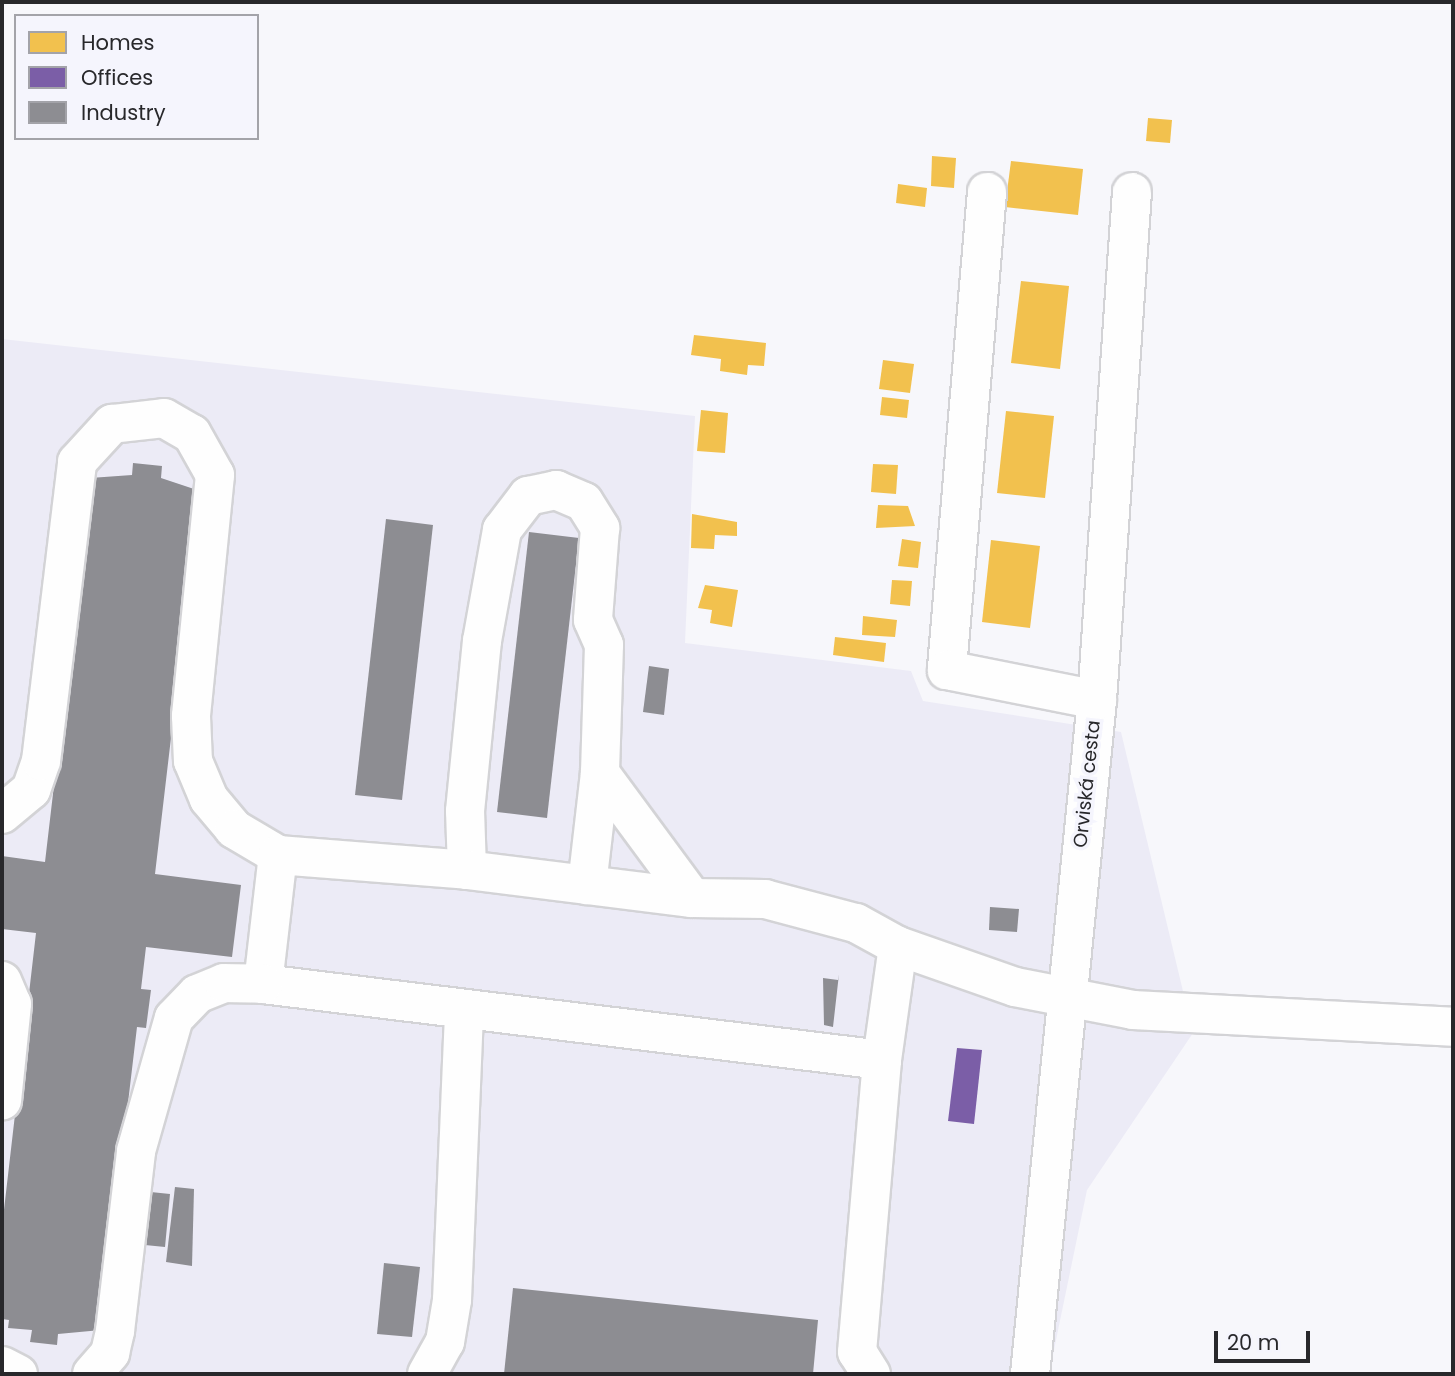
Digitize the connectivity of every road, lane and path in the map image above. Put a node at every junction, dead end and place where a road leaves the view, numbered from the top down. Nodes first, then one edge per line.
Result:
1 (987, 192) dead end
2 (1132, 192) dead end
3 (1097, 701) junction
4 (600, 773) junction
5 (2, 814) edge
6 (278, 855) junction
7 (467, 870) junction
8 (587, 885) junction
9 (692, 898) junction
10 (898, 946) junction
11 (2, 981) edge
12 (263, 984) junction
13 (1064, 993) junction
14 (464, 1013) junction
15 (1453, 1027) edge
16 (882, 1060) junction
17 (2, 1100) edge
18 (2, 1366) edge
19 (18, 1374) edge
20 (92, 1374) edge
21 (427, 1374) edge
22 (871, 1374) edge
23 (1030, 1374) edge

1 - 3 street
2 - 3 street, Orviská cesta
3 - 13 street, Orviská cesta
4 - 7 street
4 - 8 street
4 - 9 street
5 - 6 street
6 - 7 street
6 - 12 street
7 - 8 street
8 - 9 street
9 - 10 street
10 - 13 street
10 - 16 street
11 - 17 street
12 - 14 street
12 - 20 street
13 - 15 street
13 - 23 street, Orviská cesta
14 - 16 street
14 - 21 street
16 - 22 street
18 - 19 street

